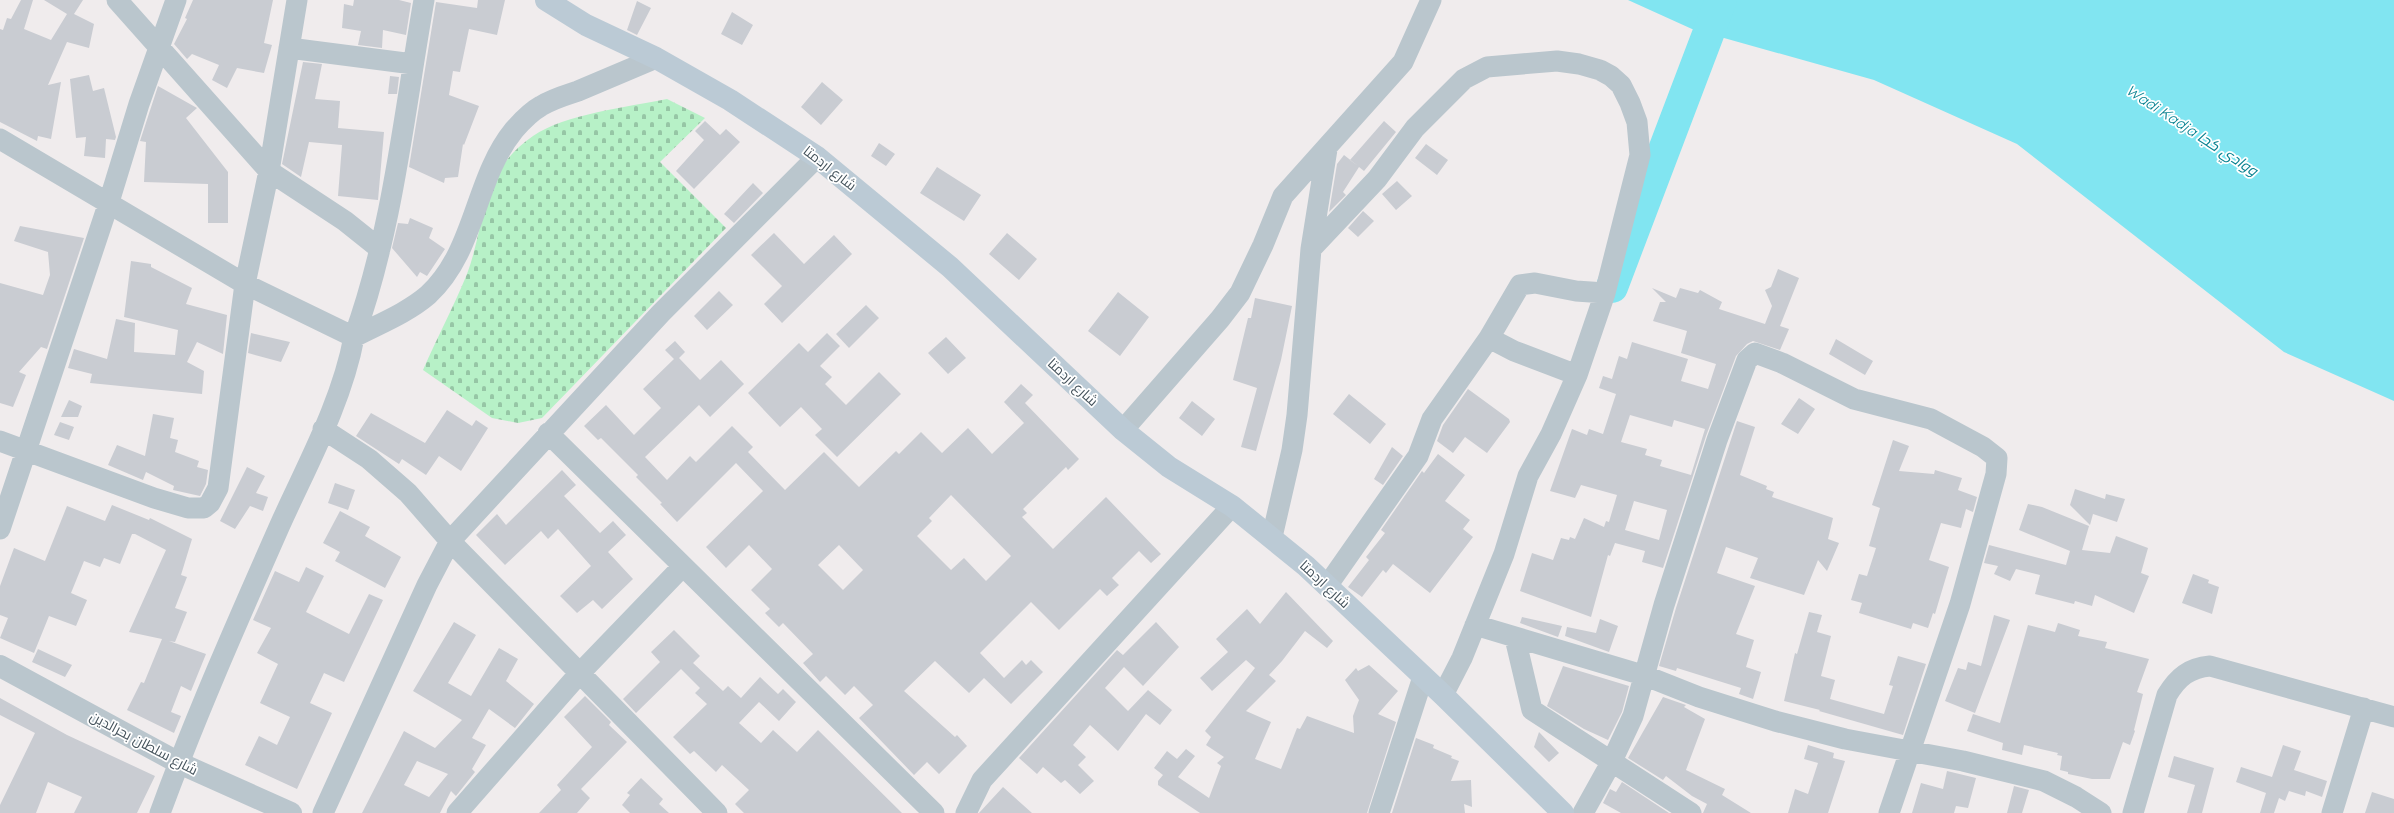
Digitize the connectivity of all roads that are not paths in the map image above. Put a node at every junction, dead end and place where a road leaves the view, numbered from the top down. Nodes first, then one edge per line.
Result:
1 (118, 0) edge
2 (176, 0) edge
3 (297, 0) edge
4 (424, 0) edge
5 (546, 0) edge
6 (1431, 0) edge
7 (159, 47) junction
8 (289, 48) junction
9 (656, 58) junction
10 (413, 64) junction
11 (0, 139) edge
12 (1326, 149) junction
13 (817, 157) junction
14 (269, 170) junction
15 (109, 202) junction
16 (380, 249) junction
17 (1311, 249) junction
18 (245, 284) junction
19 (1605, 293) junction
20 (354, 337) junction
21 (1488, 338) junction
22 (1577, 375) junction
23 (323, 430) junction
24 (1123, 430) junction
25 (548, 433) junction
26 (0, 441) edge
27 (25, 450) junction
28 (1232, 506) junction
29 (0, 529) edge
30 (1272, 536) junction
31 (450, 541) junction
32 (683, 566) junction
33 (1327, 586) junction
34 (1475, 625) junction
35 (1515, 638) junction
36 (0, 666) edge
37 (579, 674) junction
38 (1646, 676) junction
39 (1423, 677) junction
40 (1443, 694) junction
41 (2364, 708) junction
42 (2394, 718) edge
43 (1912, 752) junction
44 (1612, 761) junction
45 (179, 763) junction
46 (710, 810) edge
47 (160, 813) edge
48 (291, 813) edge
49 (323, 813) edge
50 (457, 813) edge
51 (934, 813) edge
52 (966, 813) edge
53 (1379, 813) edge
54 (1563, 813) edge
55 (1583, 813) edge
56 (1691, 813) edge
57 (1889, 813) edge
58 (2101, 813) edge
59 (2133, 813) edge
60 (2332, 813) edge

1 - 7 street
2 - 7 street
3 - 8 street
4 - 10 street
5 - 9 main road, شارع اردمتا
6 - 12 street
7 - 14 street
7 - 15 street
8 - 10 street
8 - 14 street
9 - 13 main road, شارع اردمتا
9 - 20 street
10 - 16 street
11 - 15 street
12 - 17 street
12 - 24 street
13 - 24 main road, شارع اردمتا
13 - 25 street
14 - 16 street
14 - 18 street
15 - 18 street
15 - 27 street
16 - 20 street
17 - 19 street
17 - 30 street
18 - 20 street
18 - 27 street
19 - 21 street
19 - 22 street
20 - 23 street
21 - 22 street
21 - 33 street
22 - 34 street
23 - 31 street
23 - 45 street
24 - 28 main road, شارع اردمتا
25 - 31 street
25 - 32 street
26 - 27 street
27 - 29 street
28 - 30 main road, شارع اردمتا
28 - 52 street
30 - 33 main road, شارع اردمتا
31 - 37 street
31 - 49 street
32 - 37 street
32 - 51 street
33 - 39 main road, شارع اردمتا
34 - 35 street
34 - 40 street
35 - 38 street
35 - 44 street
36 - 45 street, شارع سلطان بحرالدين
37 - 46 street
37 - 50 street
38 - 43 street
38 - 43 street
38 - 44 street
39 - 40 main road, شارع اردمتا
39 - 53 street
40 - 54 main road, شارع اردمتا
41 - 42 street
41 - 59 street
41 - 60 street
43 - 57 street
43 - 58 street
44 - 55 street
44 - 56 street
45 - 47 street
45 - 48 street, شارع سلطان بحرالدين

